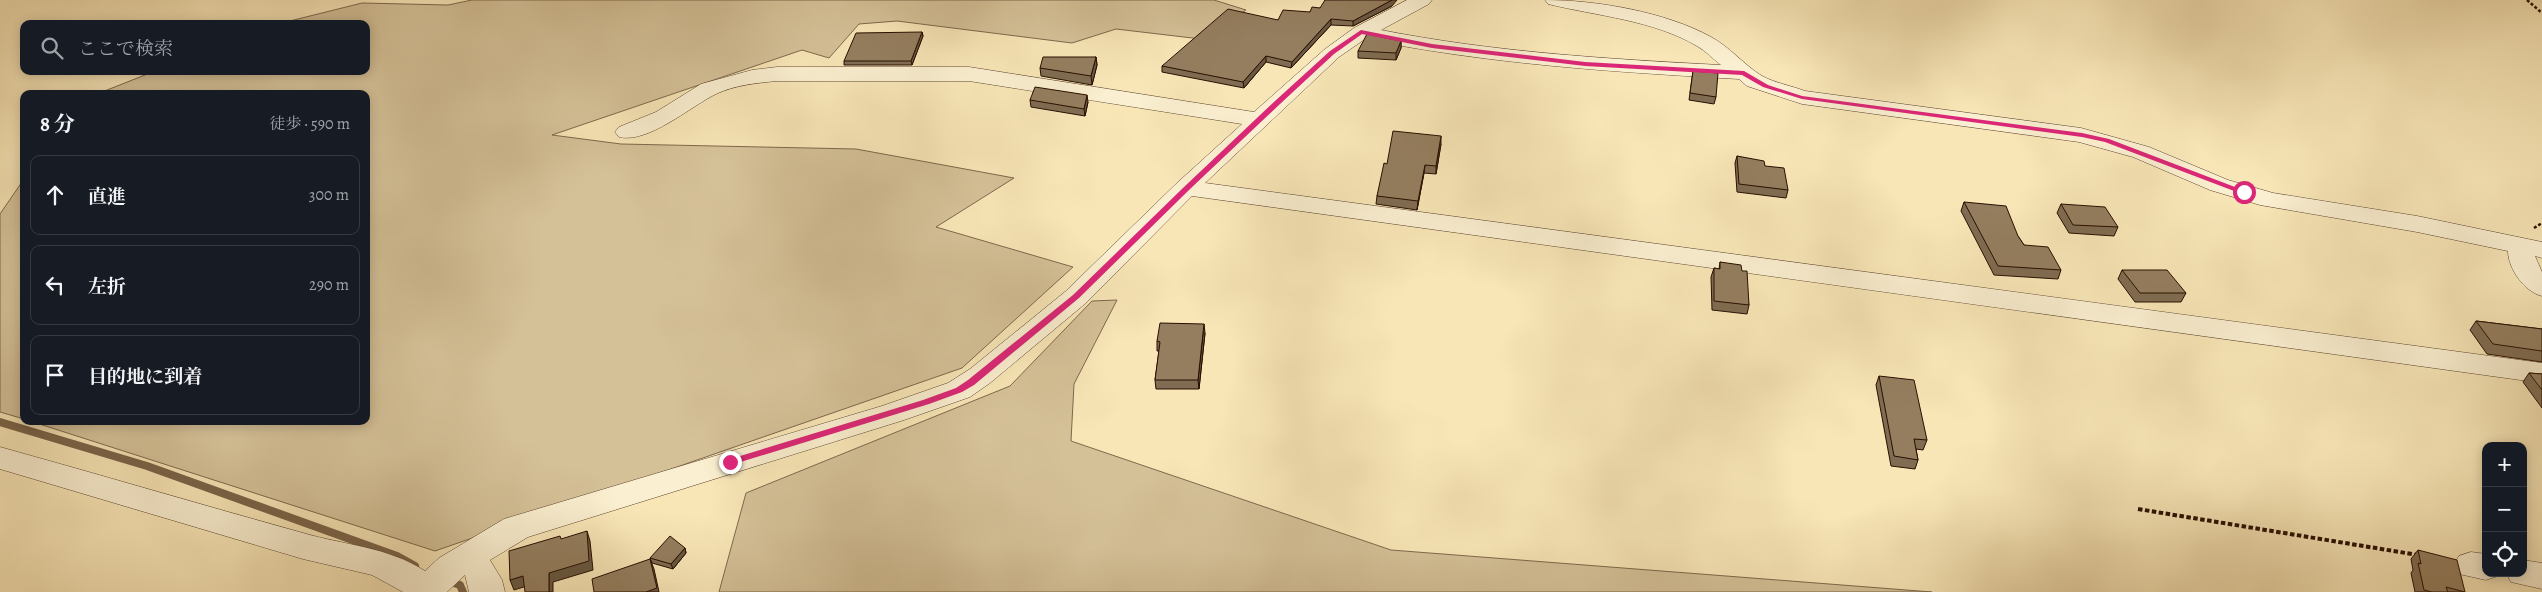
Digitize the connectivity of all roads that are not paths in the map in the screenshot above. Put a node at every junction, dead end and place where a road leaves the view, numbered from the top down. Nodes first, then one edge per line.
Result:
1 (1422, 0) edge
2 (1556, 0) edge
3 (1361, 32) junction
4 (1744, 73) junction
5 (1259, 120) junction
6 (627, 132) dead end
7 (1186, 188) junction
8 (2532, 248) edge
9 (2542, 288) edge
10 (2542, 373) edge
11 (0, 458) edge
12 (470, 554) junction
13 (2527, 574) edge
14 (2542, 576) edge
15 (426, 592) edge
16 (487, 592) edge

1 - 3 street
2 - 4 street
3 - 4 street
3 - 5 street
4 - 8 street
5 - 6 street
5 - 7 street
7 - 10 street
7 - 12 street
8 - 9 street
11 - 15 street
12 - 15 street
12 - 16 street
13 - 14 street

